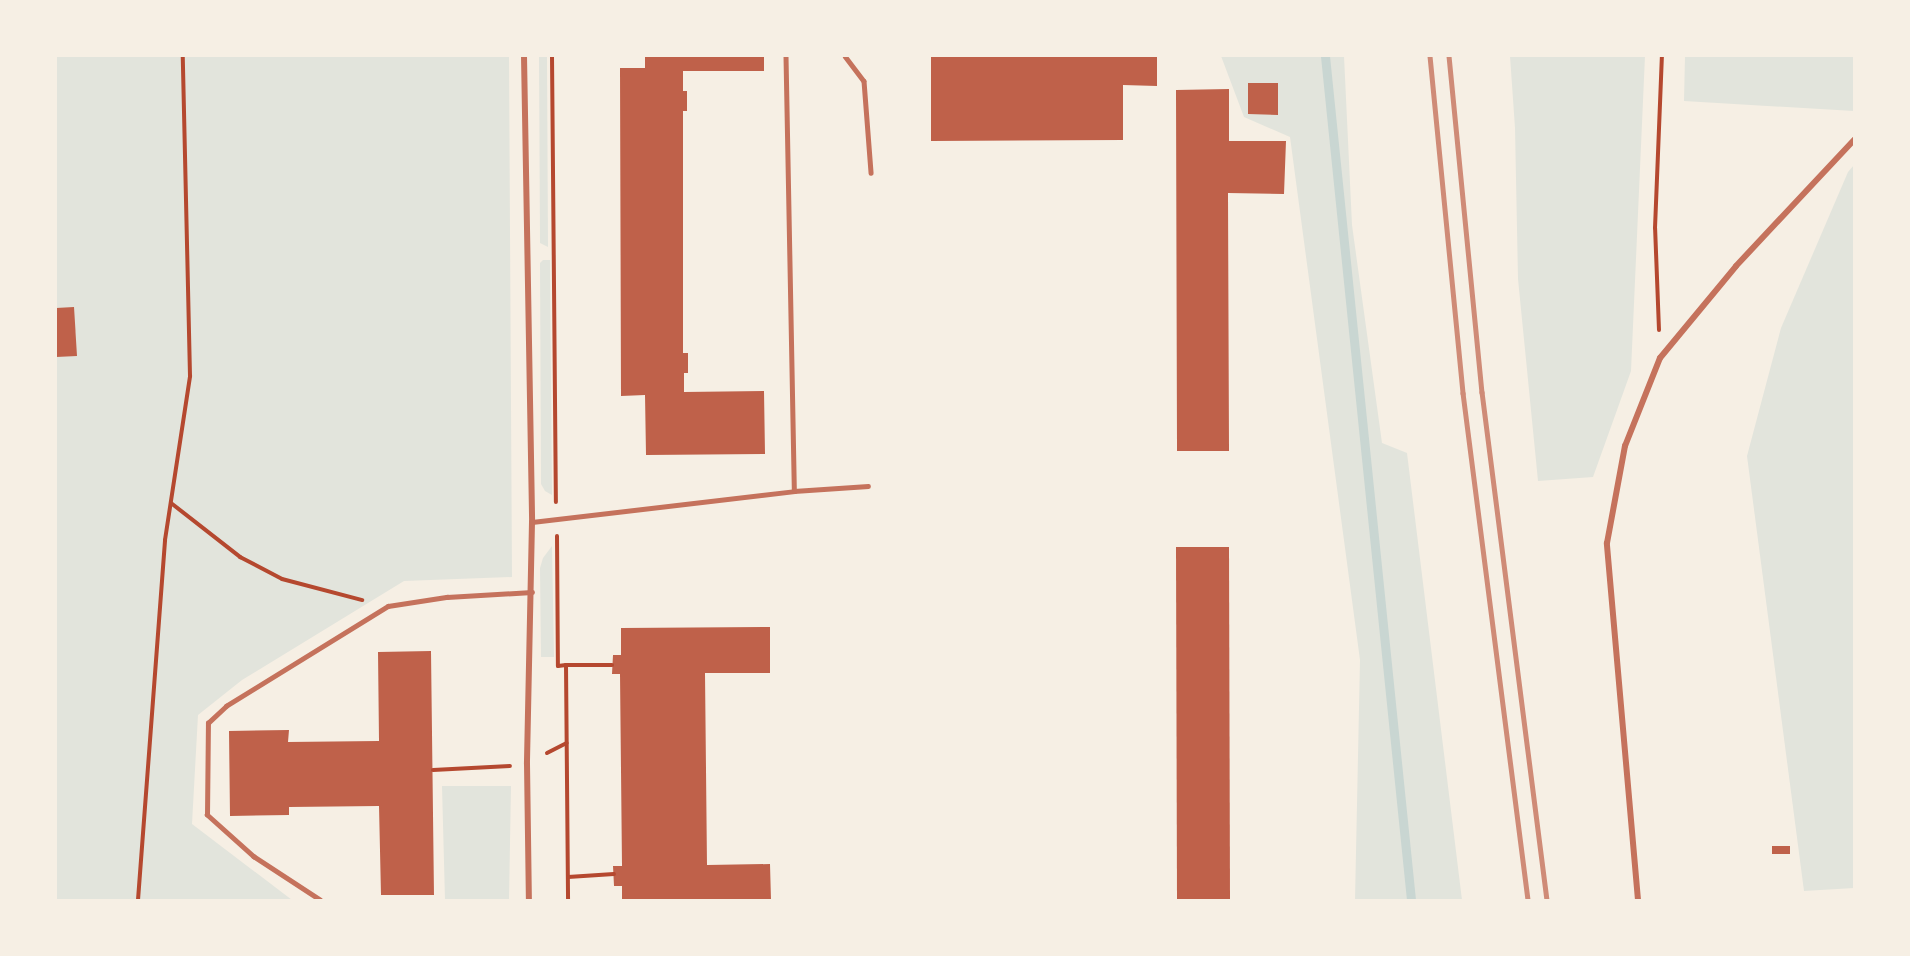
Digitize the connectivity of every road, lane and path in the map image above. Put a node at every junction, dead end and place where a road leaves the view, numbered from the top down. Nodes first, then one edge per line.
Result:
1 (183, 56) edge
2 (524, 56) edge
3 (552, 56) edge
4 (786, 56) edge
5 (845, 56) edge
6 (1662, 56) edge
7 (1854, 140) edge
8 (871, 173) dead end
9 (1660, 357) junction
10 (868, 486) dead end
11 (794, 491) junction
12 (171, 502) junction
13 (556, 520) junction
14 (532, 522) junction
15 (532, 592) junction
16 (388, 606) junction
17 (566, 665) junction
18 (612, 665) dead end
19 (567, 743) junction
20 (527, 764) junction
21 (433, 770) dead end
22 (614, 874) dead end
23 (568, 877) junction
24 (138, 900) edge
25 (320, 900) edge
26 (529, 900) edge
27 (568, 900) edge
28 (1638, 900) edge

1 - 12 path
2 - 14 street
3 - 13 path
4 - 11 lane
5 - 8 lane
6 - 9 path
7 - 9 street
9 - 28 street
10 - 11 lane
11 - 13 lane
12 - 16 path
12 - 24 path
13 - 14 lane
13 - 17 path
14 - 15 street
15 - 16 lane
15 - 20 street
16 - 25 lane
17 - 18 path
17 - 19 path
19 - 20 path
19 - 23 path
20 - 21 path
20 - 26 street
22 - 23 path
23 - 27 path

